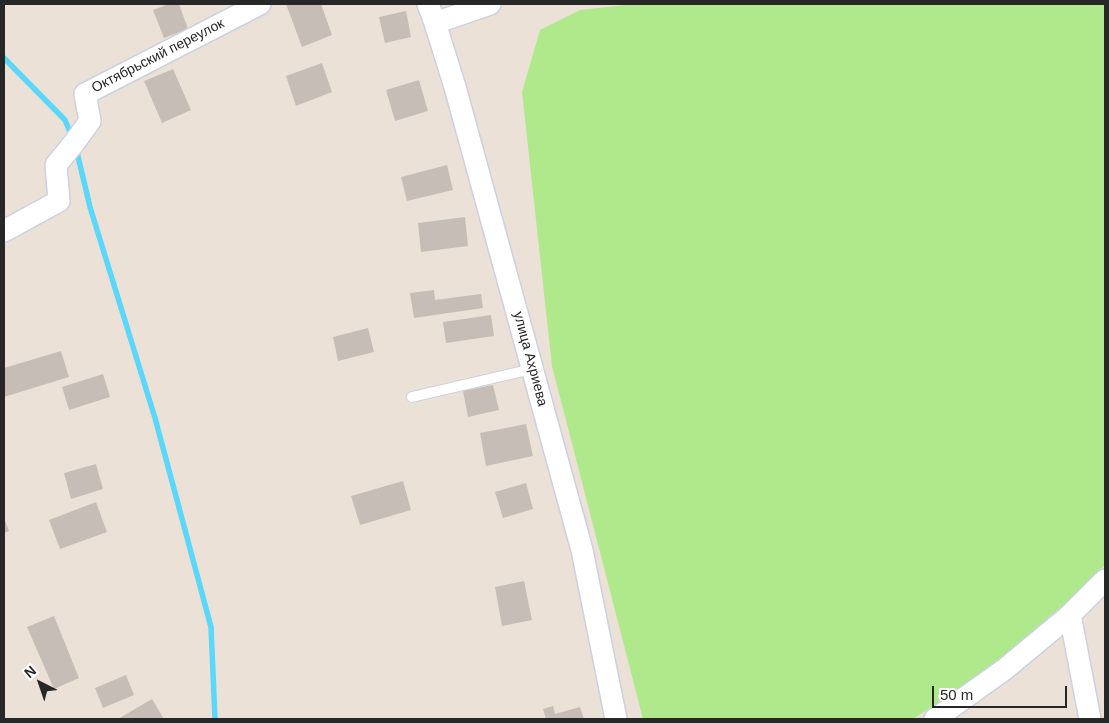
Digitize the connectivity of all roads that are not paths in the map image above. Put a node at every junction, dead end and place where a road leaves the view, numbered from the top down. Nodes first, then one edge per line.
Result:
1 (260, 4) edge
2 (490, 4) edge
3 (431, 13) edge
4 (4, 231) edge
5 (532, 369) junction
6 (412, 397) dead end
7 (1105, 580) edge
8 (1070, 615) junction
9 (616, 719) edge
10 (935, 719) edge
11 (1090, 719) edge

1 - 4 street, Октябрьский переулок
2 - 3 street
3 - 5 street, улица Ахриева
5 - 6 lane
5 - 9 street, улица Ахриева
7 - 8 street
8 - 10 street
8 - 11 street

